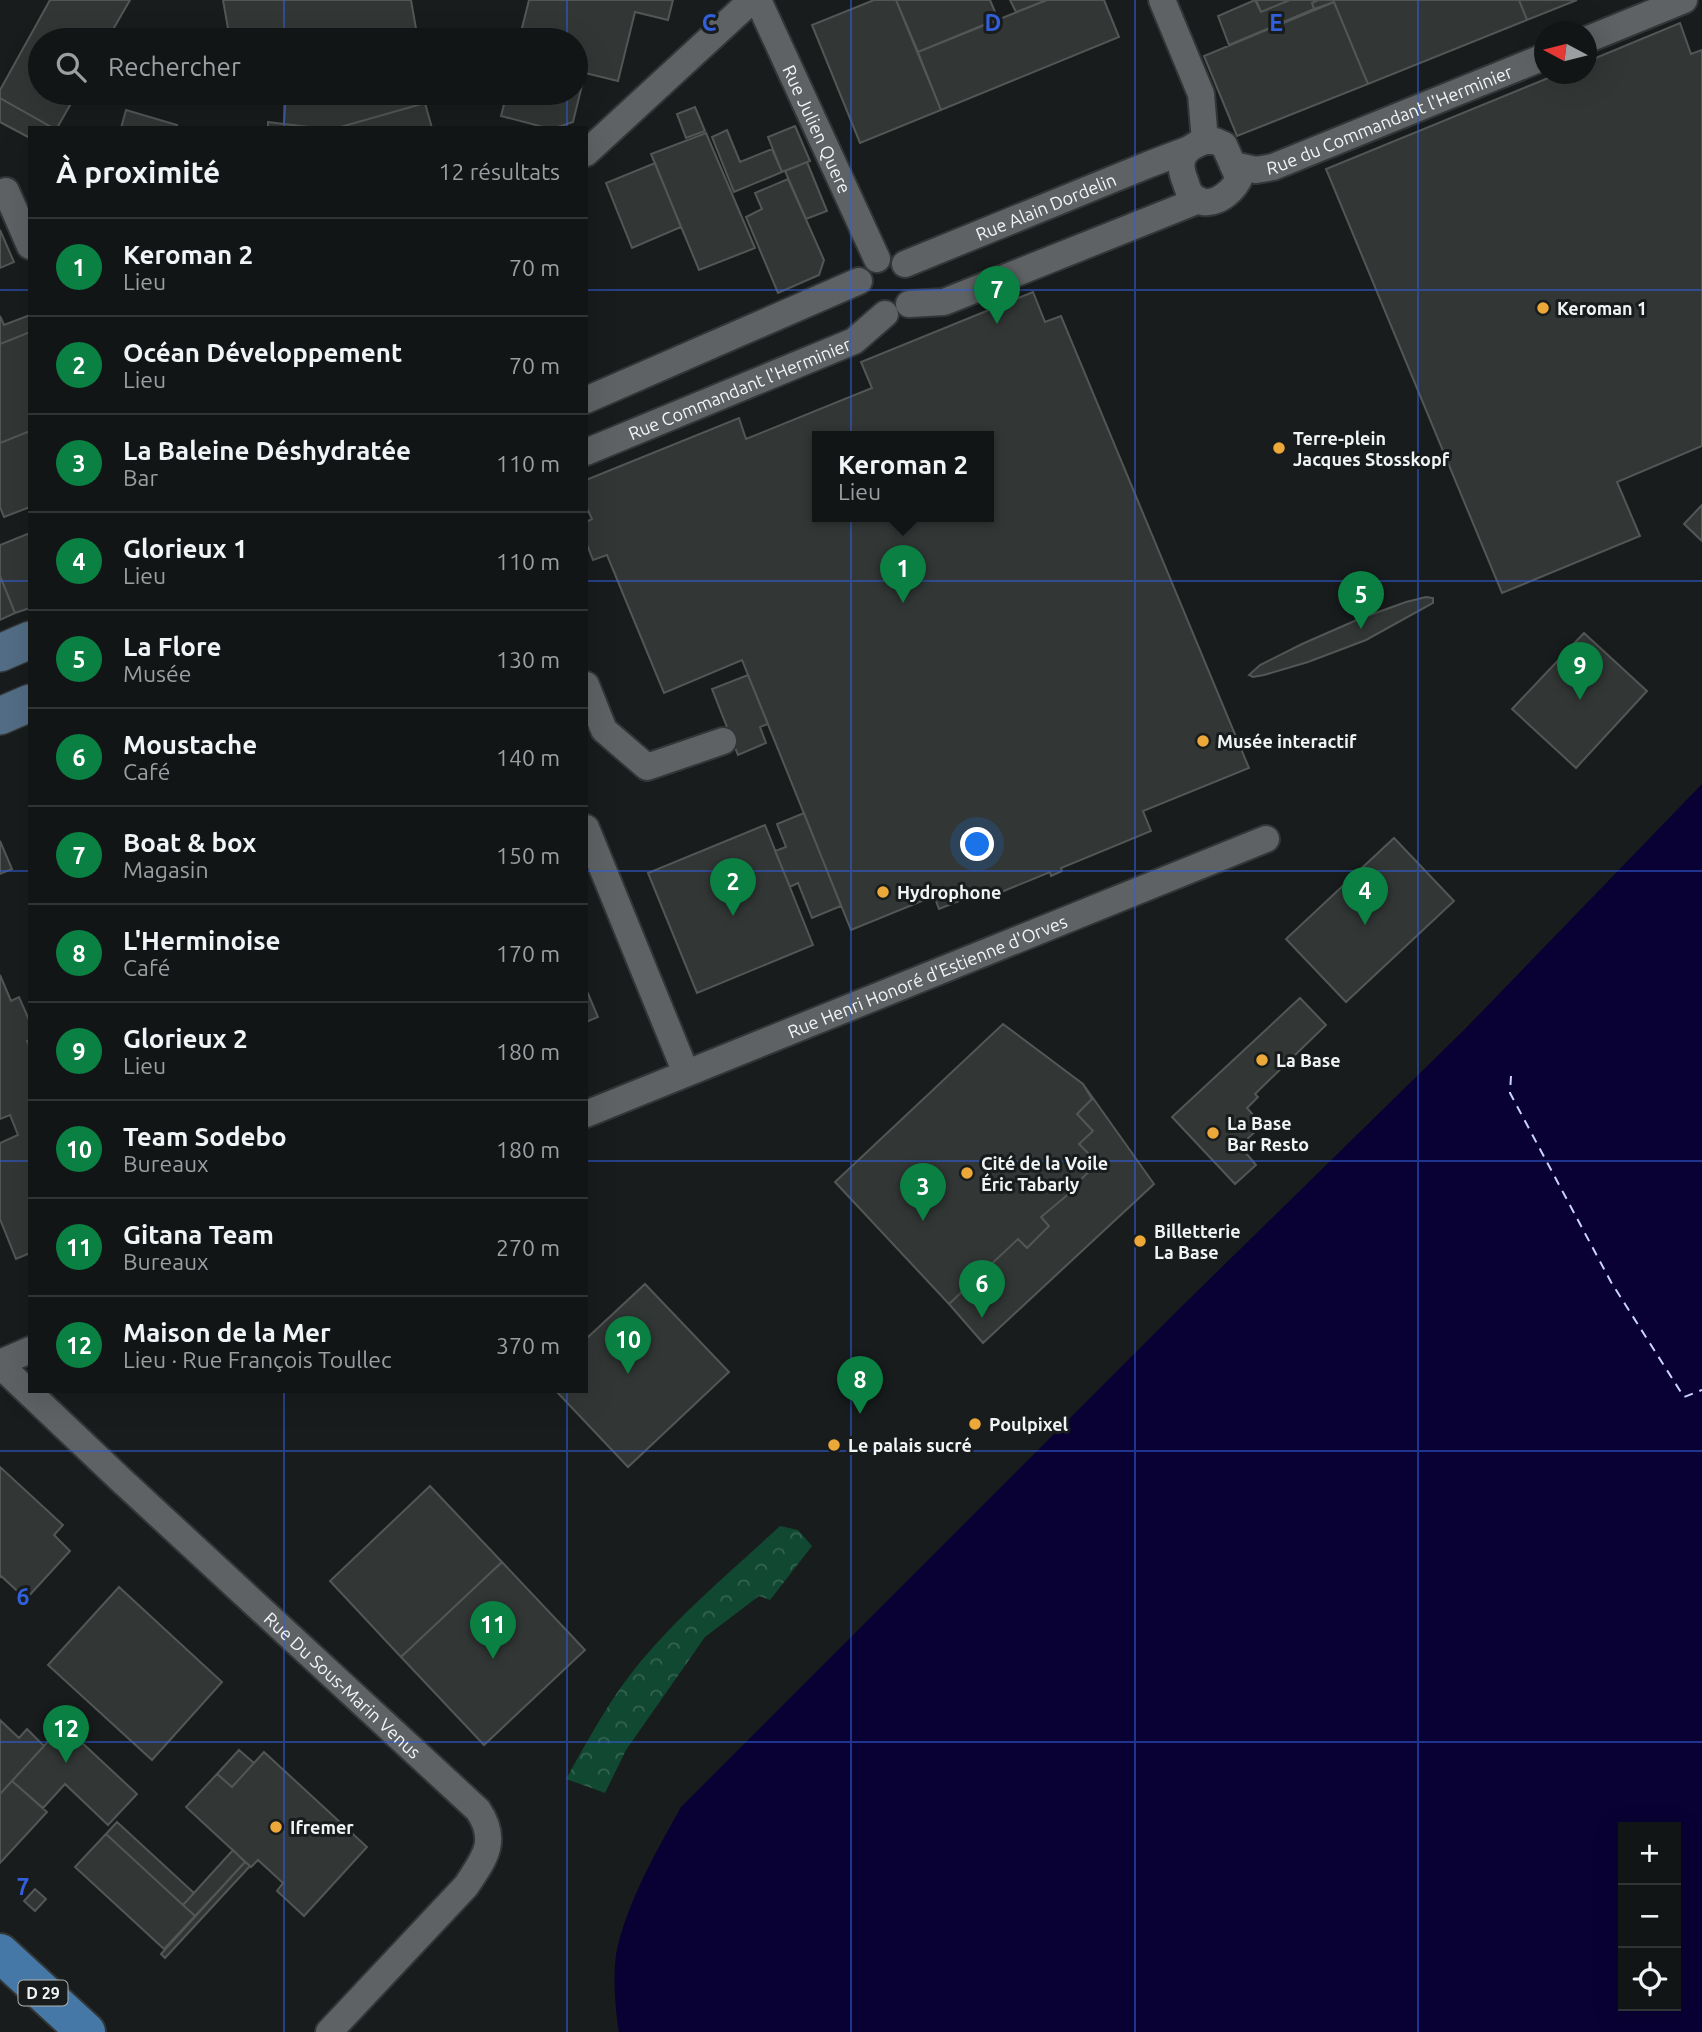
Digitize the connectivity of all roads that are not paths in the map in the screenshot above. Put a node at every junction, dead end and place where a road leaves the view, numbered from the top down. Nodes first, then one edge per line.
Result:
1 (752, 0) edge
2 (758, 0) edge
3 (1162, 0) edge
4 (1684, 0) edge
5 (1597, 36) edge
6 (1534, 61) edge
7 (1196, 146) junction
8 (588, 151) edge
9 (1233, 165) junction
10 (12, 193) edge
11 (1199, 200) junction
12 (28, 240) edge
13 (877, 259) junction
14 (905, 264) junction
15 (859, 281) junction
16 (897, 309) junction
17 (588, 399) edge
18 (588, 451) edge
19 (28, 641) edge
20 (0, 653) edge
21 (588, 690) edge
22 (28, 704) edge
23 (0, 716) edge
24 (723, 741) dead end
25 (588, 833) edge
26 (1266, 839) dead end
27 (686, 1073) junction
28 (588, 1113) edge
29 (28, 1351) edge
30 (0, 1364) edge
31 (28, 1391) edge
32 (30, 1393) edge
33 (0, 1935) edge
34 (0, 1948) edge
35 (0, 1953) edge
36 (86, 2032) edge
37 (329, 2032) edge

1 - 8 street
2 - 13 street, Rue Julien Quere
3 - 7 street
4 - 5 street
6 - 9 street, Rue du Commandant l'Herminier
7 - 9 street
7 - 11 street
7 - 14 street, Rue Alain Dordelin
9 - 11 street
10 - 12 street
11 - 16 street
13 - 14 street
13 - 15 street
14 - 16 street
15 - 16 street
15 - 17 street
16 - 18 street, Rue Commandant l'Herminier
19 - 20 street
21 - 24 street
22 - 23 street
25 - 27 street
26 - 27 street, Rue Henri Honoré d'Estienne d'Orves
27 - 28 street, Rue Henri Honoré d'Estienne d'Orves
29 - 30 street
30 - 31 street, Rue Du Sous-Marin Venus
32 - 37 street, Rue Du Sous-Marin Venus
33 - 34 main road
35 - 36 main road, D 29

